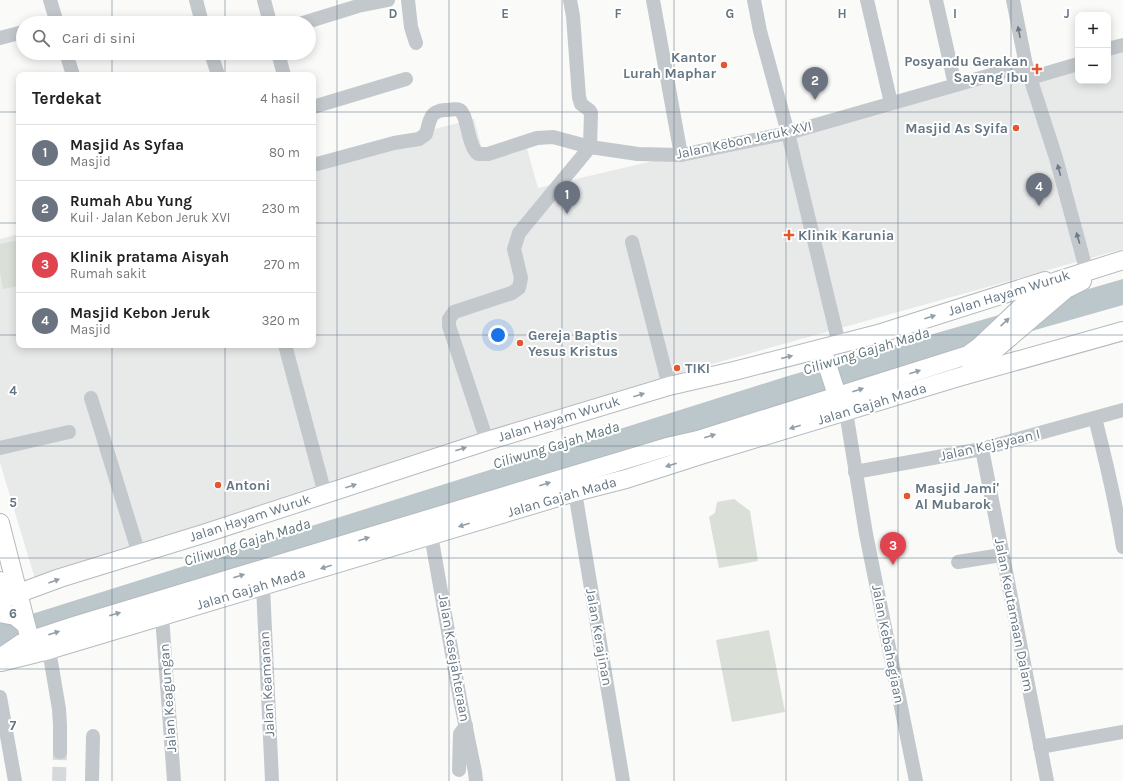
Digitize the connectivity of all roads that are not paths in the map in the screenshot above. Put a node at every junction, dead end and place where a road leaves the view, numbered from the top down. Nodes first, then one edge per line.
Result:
1 (50, 0) edge
2 (196, 0) edge
3 (264, 0) edge
4 (388, 0) edge
5 (408, 0) edge
6 (570, 0) edge
7 (653, 0) edge
8 (754, 0) edge
9 (867, 0) edge
10 (936, 0) edge
11 (1013, 0) edge
12 (55, 16) edge
13 (200, 16) edge
14 (268, 16) edge
15 (316, 19) edge
16 (16, 34) edge
17 (0, 38) edge
18 (416, 43) dead end
19 (1123, 45) edge
20 (1111, 48) edge
21 (68, 60) edge
22 (213, 60) edge
23 (280, 60) edge
24 (1075, 64) edge
25 (72, 72) edge
26 (217, 72) edge
27 (283, 72) edge
28 (1028, 72) junction
29 (406, 79) dead end
30 (955, 85) junction
31 (891, 103) junction
32 (316, 106) edge
33 (788, 133) junction
34 (590, 147) junction
35 (681, 155) junction
36 (316, 164) edge
37 (632, 242) dead end
38 (1123, 259) edge
39 (1123, 268) edge
40 (1083, 275) junction
41 (1123, 331) edge
42 (1123, 341) edge
43 (839, 344) junction
44 (286, 348) edge
45 (824, 356) junction
46 (959, 377) junction
47 (669, 386) junction
48 (91, 398) dead end
49 (844, 401) junction
50 (1123, 410) edge
51 (1095, 418) junction
52 (69, 432) dead end
53 (487, 441) junction
54 (0, 448) edge
55 (982, 449) junction
56 (855, 472) junction
57 (575, 492) junction
58 (325, 494) junction
59 (499, 507) junction
60 (0, 523) edge
61 (431, 535) junction
62 (1123, 548) edge
63 (4, 553) edge
64 (139, 554) junction
65 (1002, 555) junction
66 (958, 562) dead end
67 (0, 581) edge
68 (262, 586) junction
69 (16, 615) edge
70 (162, 616) junction
71 (49, 650) junction
72 (0, 658) edge
73 (0, 662) edge
74 (0, 697) edge
75 (466, 725) junction
76 (1123, 732) edge
77 (93, 736) dead end
78 (1040, 746) junction
79 (60, 752) tunnel mouth
80 (459, 770) dead end
81 (15, 781) edge
82 (92, 781) edge
83 (174, 781) edge
84 (272, 781) edge
85 (476, 781) edge
86 (623, 781) edge
87 (916, 781) edge
88 (1047, 781) edge

1 - 12 street
2 - 13 street
3 - 14 street
4 - 15 street
5 - 18 street
6 - 34 street
7 - 35 street
8 - 33 street
9 - 31 street
10 - 30 street
28 -> 11 street
16 - 17 street
19 - 20 street
21 - 25 street
22 - 26 street
23 - 27 street
24 - 28 street, Jalan Kebon Jeruk XVI
28 - 30 street, Jalan Kebon Jeruk XVI
40 -> 28 street
29 - 32 street
30 - 31 street, Jalan Kebon Jeruk XVI
31 - 33 street, Jalan Kebon Jeruk XVI
33 - 35 street, Jalan Kebon Jeruk XVI
33 - 43 street
34 - 35 street, Jalan Kebon Jeruk XVI
34 - 36 street, Jalan Kebon Jeruk XVI
34 - 53 street
37 - 47 street
38 - 40 main road, Jalan Hayam Wuruk
49 -> 38 main road, Jalan Gajah Mada
39 - 40 main road, Jalan Hayam Wuruk
43 -> 40 main road, Jalan Hayam Wuruk
40 - 46 main road
41 - 46 main road, Jalan Gajah Mada
42 - 49 main road
43 - 45 main road, Jalan Hayam Wuruk
44 - 58 street
47 -> 45 main road, Jalan Hayam Wuruk
45 - 49 main road
46 - 49 main road, Jalan Gajah Mada
53 -> 47 main road, Jalan Hayam Wuruk
48 - 64 street
49 - 56 street, Jalan Kebahagiaan
49 -> 57 main road, Jalan Gajah Mada
59 -> 49 main road, Jalan Gajah Mada
50 - 51 street, Jalan Kejayaan I
51 - 55 street, Jalan Kejayaan I
51 - 62 street
52 - 54 street
58 -> 53 main road, Jalan Hayam Wuruk
55 - 56 street, Jalan Kejayaan I
55 - 65 street, Jalan Keutamaan Dalam
56 - 87 street, Jalan Kebahagiaan
57 - 59 main road, Jalan Gajah Mada
57 - 86 street, Jalan Kerajinan
58 - 64 main road, Jalan Hayam Wuruk
59 -> 61 main road, Jalan Gajah Mada
69 -> 59 main road, Jalan Gajah Mada
60 - 63 main road
61 -> 68 main road, Jalan Gajah Mada
61 - 75 street, Jalan Kesejahteraan
63 - 69 main road
69 -> 64 main road, Jalan Hayam Wuruk
65 - 66 street
65 - 78 street, Jalan Keutamaan Dalam
67 - 69 main road
68 - 70 main road, Jalan Gajah Mada
68 - 84 street, Jalan Keamanan
69 - 72 main road, Jalan Gajah Mada
70 - 71 main road, Jalan Gajah Mada
70 - 83 street, Jalan Keagungan
71 - 73 main road, Jalan Gajah Mada
71 - 79 street
74 - 81 street
75 - 80 street
75 - 85 street, Jalan Kesejahteraan
76 - 78 street
77 - 82 street
78 - 88 street, Jalan Keutamaan Dalam

